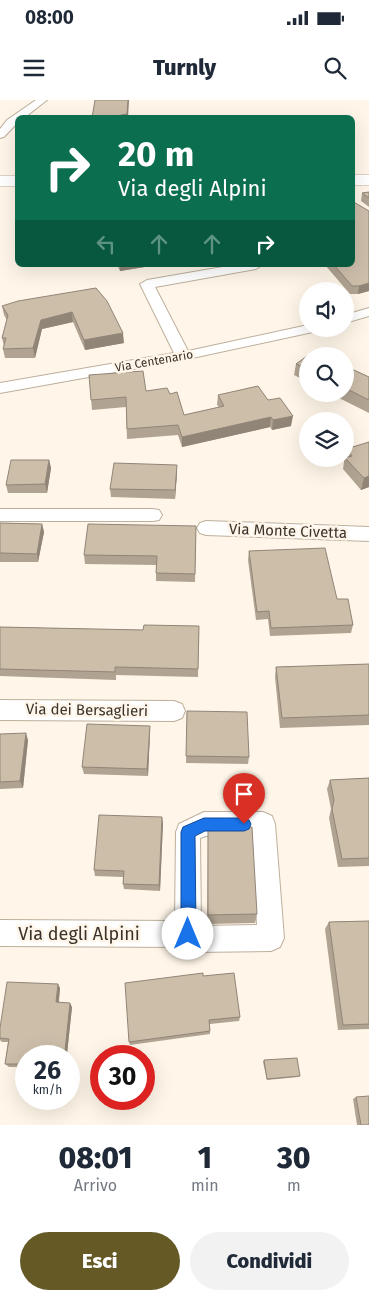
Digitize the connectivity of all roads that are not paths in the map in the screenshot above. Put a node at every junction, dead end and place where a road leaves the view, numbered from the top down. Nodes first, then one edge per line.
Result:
1 (42, 100) edge
2 (20, 115) edge
3 (9, 122) edge
4 (0, 135) edge
5 (355, 180) edge
6 (369, 180) edge
7 (0, 181) edge
8 (15, 181) edge
9 (245, 267) edge
10 (369, 312) edge
11 (354, 316) edge
12 (299, 331) edge
13 (182, 356) junction
14 (0, 388) edge
15 (0, 515) edge
16 (152, 515) dead end
17 (206, 528) dead end
18 (369, 534) edge
19 (0, 710) edge
20 (174, 711) dead end
21 (0, 933) edge
22 (188, 934) junction

1 - 2 street
3 - 4 street
5 - 6 street
7 - 8 street
9 - 13 street
10 - 11 street
12 - 13 street, Via Centenario
13 - 14 street, Via Centenario
15 - 16 street
17 - 18 street, Via Monte Civetta
19 - 20 street, Via dei Bersaglieri
21 - 22 street, Via degli Alpini
22 - 22 street, Via degli Alpini

